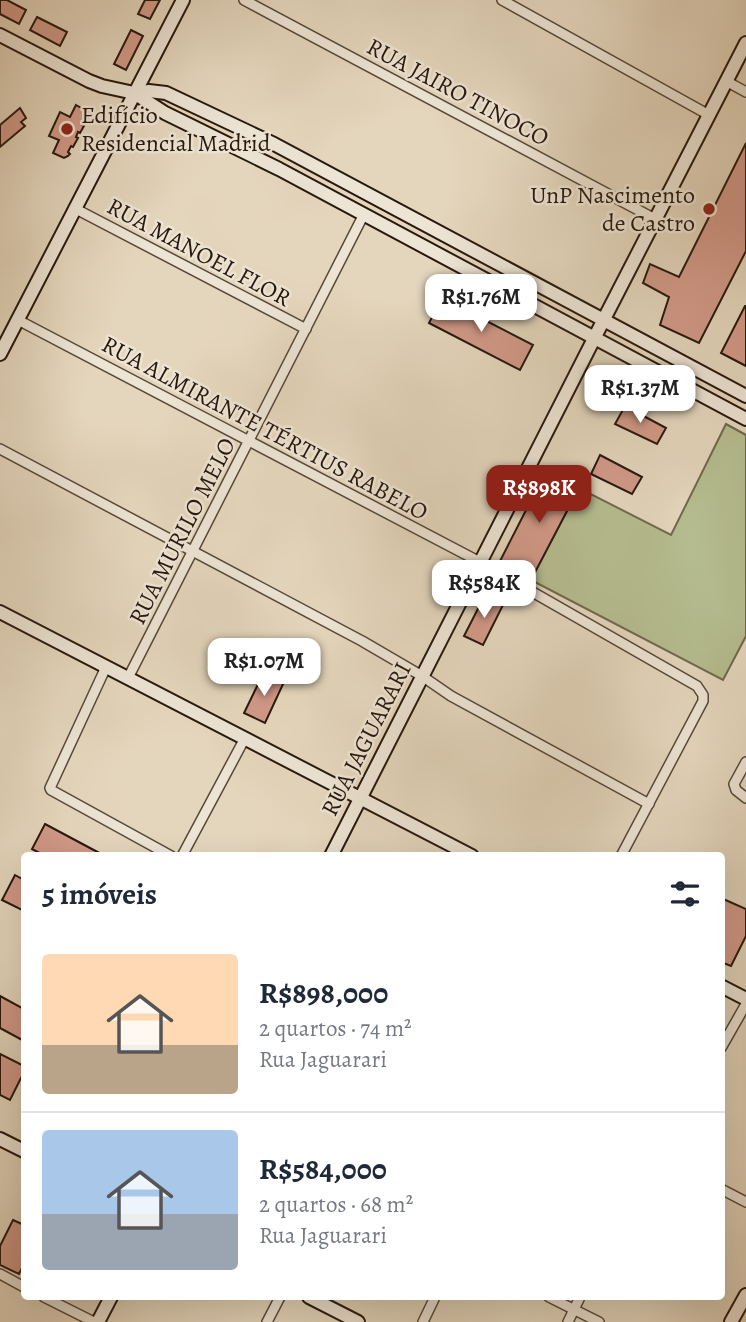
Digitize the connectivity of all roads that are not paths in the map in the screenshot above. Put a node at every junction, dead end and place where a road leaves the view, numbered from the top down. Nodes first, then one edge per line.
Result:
1 (183, 0) edge
2 (244, 0) edge
3 (502, 0) edge
4 (0, 35) edge
5 (746, 43) edge
6 (726, 81) junction
7 (746, 92) edge
8 (134, 93) junction
9 (709, 115) junction
10 (274, 144) junction
11 (279, 169) junction
12 (74, 208) junction
13 (363, 214) junction
14 (655, 219) junction
15 (464, 245) junction
16 (425, 248) junction
17 (18, 320) junction
18 (603, 321) junction
19 (306, 329) junction
20 (594, 338) junction
21 (0, 354) edge
22 (741, 394) edge
23 (745, 419) edge
24 (249, 441) junction
25 (0, 449) edge
26 (193, 551) junction
27 (480, 562) junction
28 (1, 616) edge
29 (106, 667) junction
30 (422, 676) junction
31 (128, 678) junction
32 (245, 738) junction
33 (746, 762) edge
34 (359, 799) junction
35 (746, 799) edge
36 (649, 804) junction
37 (164, 852) edge
38 (184, 852) edge
39 (333, 852) edge
40 (464, 852) edge
41 (623, 852) edge
42 (725, 989) edge
43 (746, 1002) edge
44 (725, 1041) edge
45 (0, 1140) edge
46 (21, 1150) edge
47 (725, 1191) edge
48 (746, 1202) edge
49 (0, 1274) edge
50 (21, 1285) edge
51 (746, 1295) edge
52 (50, 1300) edge
53 (109, 1300) edge
54 (278, 1300) edge
55 (315, 1300) edge
56 (434, 1300) edge
57 (556, 1300) edge
58 (578, 1300) edge
59 (573, 1309) junction
60 (96, 1322) edge
61 (267, 1322) edge
62 (358, 1322) edge
63 (423, 1322) edge
64 (568, 1322) edge
65 (599, 1322) edge
66 (731, 1322) edge

1 - 8 main road
2 - 14 street, RUA JAIRO TINOCO
3 - 9 street
4 - 8 main road
5 - 6 main road, RUA JAGUARARI
6 - 7 street
6 - 9 main road, RUA JAGUARARI
8 - 10 main road
8 - 11 main road
8 - 12 main road
9 - 14 main road, RUA JAGUARARI
10 - 11 main road
10 - 15 main road
11 - 13 main road
12 - 17 main road
12 - 19 street, RUA MANOEL FLOR
13 - 16 main road
13 - 19 street, RUA MURILO MELO
14 - 18 main road, RUA JAGUARARI
15 - 16 main road
15 - 18 main road
16 - 20 main road
17 - 21 main road
17 - 24 street, RUA ALMIRANTE TÉRTIUS RABELO
18 - 20 main road, RUA JAGUARARI
18 - 22 main road
19 - 24 street, RUA MURILO MELO
20 - 23 main road
20 - 27 main road, RUA JAGUARARI
22 - 23 main road
24 - 26 street, RUA MURILO MELO
24 - 27 street, RUA ALMIRANTE TÉRTIUS RABELO
25 - 26 street
26 - 30 street
26 - 31 street, RUA MURILO MELO
27 - 30 main road, RUA JAGUARARI
27 - 36 street, RUA ALMIRANTE TÉRTIUS RABELO
28 - 29 main road
29 - 31 main road
29 - 37 street
30 - 34 main road, RUA JAGUARARI
30 - 36 street
31 - 32 main road
32 - 34 main road
32 - 38 street
33 - 35 street
34 - 39 main road, RUA JAGUARARI
34 - 40 main road
36 - 41 street
42 - 43 main road
43 - 44 street
45 - 46 main road
47 - 48 street
49 - 50 street
51 - 66 main road
52 - 60 street
53 - 60 main road
54 - 61 street
55 - 62 main road
56 - 63 street
57 - 59 street
58 - 59 street
59 - 64 street
59 - 65 street

